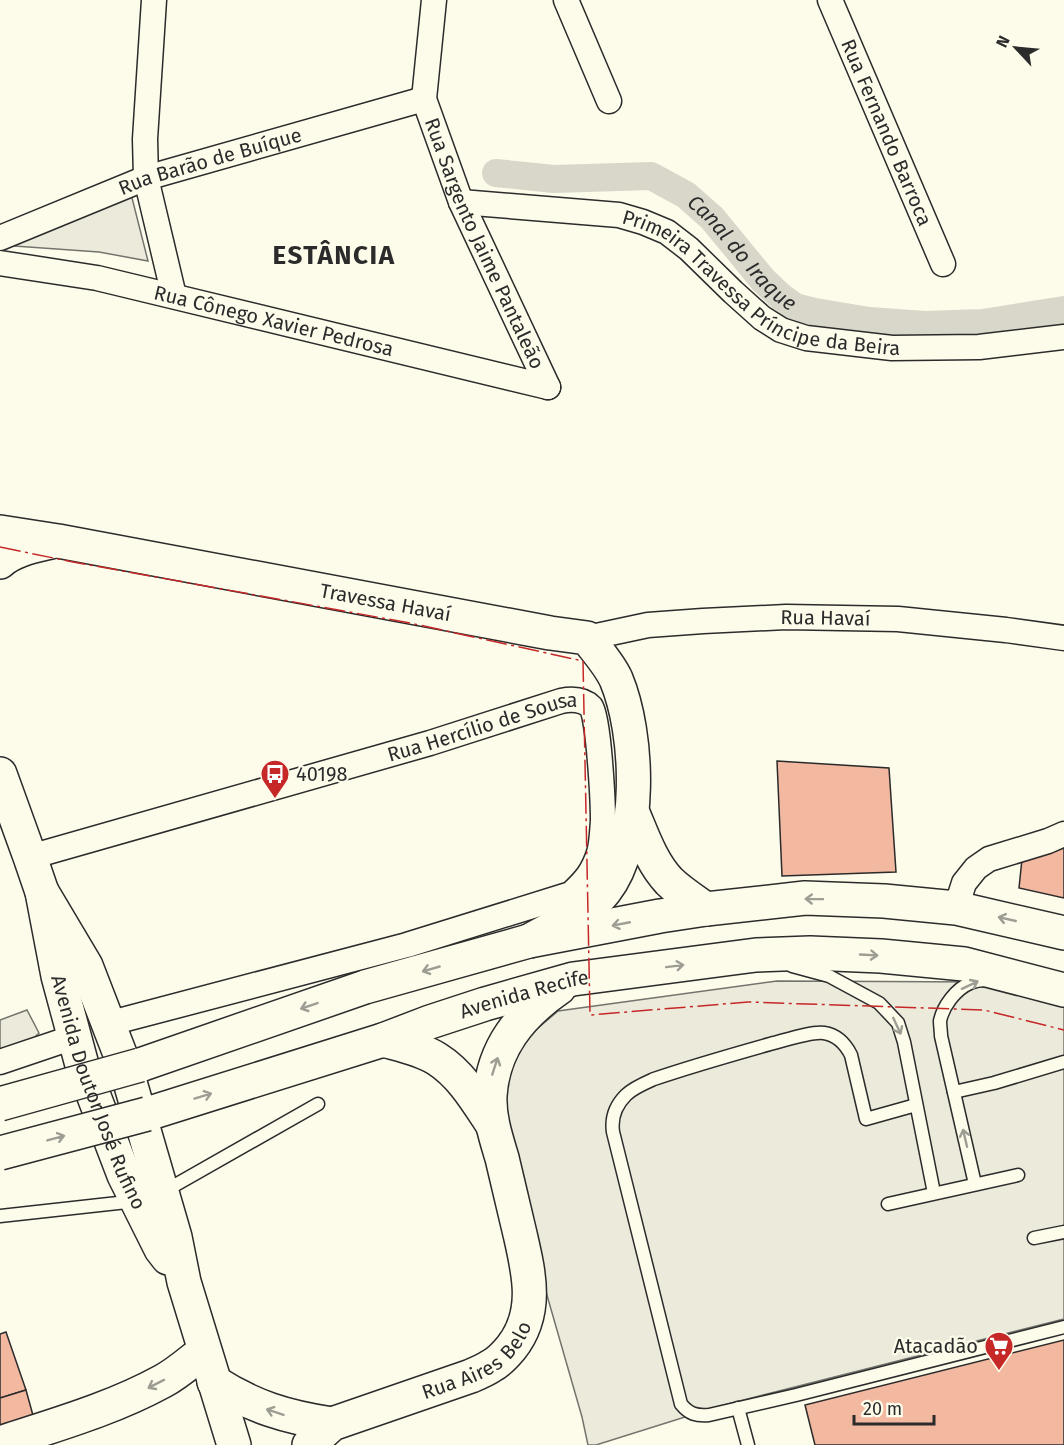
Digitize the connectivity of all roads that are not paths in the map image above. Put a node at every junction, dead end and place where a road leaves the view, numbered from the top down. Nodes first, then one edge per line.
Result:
1 (154, 0) edge
2 (434, 0) edge
3 (566, 0) edge
4 (830, 0) edge
5 (424, 99) junction
6 (609, 101) dead end
7 (146, 178) junction
8 (461, 202) junction
9 (0, 238) edge
10 (0, 263) edge
11 (943, 264) dead end
12 (174, 296) junction
13 (1064, 337) edge
14 (548, 387) joint
15 (0, 532) edge
16 (58, 541) junction
17 (0, 562) edge
18 (587, 638) junction
19 (1064, 638) edge
20 (0, 774) edge
21 (632, 811) junction
22 (1064, 834) edge
23 (30, 857) junction
24 (42, 892) junction
25 (956, 908) junction
26 (706, 909) junction
27 (1064, 933) edge
28 (529, 941) junction
29 (756, 955) junction
30 (573, 979) junction
31 (1028, 980) junction
32 (1064, 990) edge
33 (107, 1024) junction
34 (74, 1037) junction
35 (379, 1041) junction
36 (0, 1062) edge
37 (1064, 1062) edge
38 (954, 1092) junction
39 (0, 1104) edge
40 (318, 1104) dead end
41 (916, 1105) junction
42 (492, 1124) junction
43 (0, 1153) edge
44 (1018, 1174) dead end
45 (975, 1184) junction
46 (934, 1193) junction
47 (150, 1197) junction
48 (888, 1204) dead end
49 (0, 1216) edge
50 (1064, 1232) edge
51 (1034, 1238) dead end
52 (1064, 1327) edge
53 (204, 1351) junction
54 (214, 1382) junction
55 (738, 1408) junction
56 (332, 1424) junction
57 (0, 1443) edge
58 (234, 1445) edge
59 (309, 1445) edge
60 (748, 1445) edge

1 - 7 street
2 - 5 street
3 - 6 street
4 - 11 street, Rua Fernando Barroca
5 - 7 street, Rua Barão de Buíque
5 - 8 street, Rua Sargento Jaime Pantaleão
7 - 9 street, Rua Barão de Buíque
7 - 12 street
8 - 13 street, Primeira Travessa Príncipe da Beira
8 - 14 street, Rua Sargento Jaime Pantaleão
10 - 12 street, Rua Cônego Xavier Pedrosa
12 - 14 street, Rua Cônego Xavier Pedrosa
15 - 16 main road, Travessa Havaí
16 - 17 main road
16 - 18 main road, Travessa Havaí
18 - 19 street, Rua Havaí
18 - 21 main road
20 - 23 main road, Avenida Doutor José Rufino
21 - 26 main road
21 - 28 main road
22 - 25 street
23 - 24 main road, Avenida Doutor José Rufino
23 - 33 street, Rua Hercílio de Sousa
24 - 33 main road, Avenida Doutor José Rufino
24 - 34 main road, Avenida Doutor José Rufino
25 -> 26 main road
27 -> 25 main road
26 -> 28 main road
28 -> 39 main road, bridge
30 -> 29 main road, Avenida Recife
29 -> 31 main road, Avenida Recife
29 -> 41 lane
30 - 35 main road, Avenida Recife
42 -> 30 main road, Rua Aires Belo
31 - 32 main road, Avenida Recife
38 -> 31 lane
33 - 47 main road, Avenida Doutor José Rufino
34 - 36 street
34 - 47 main road, Avenida Doutor José Rufino
35 - 42 main road, Rua Aires Belo
43 -> 35 main road, Avenida Recife, bridge
37 - 38 lane
45 -> 38 lane
40 - 47 lane
41 - 46 lane
41 - 55 lane
42 - 56 main road, Rua Aires Belo
44 - 45 lane
45 - 46 lane
46 - 48 lane
47 - 49 lane
47 - 53 main road, Avenida Doutor José Rufino
50 - 51 lane
52 - 55 lane
53 - 54 main road, Avenida Doutor José Rufino
53 -> 57 main road
56 -> 54 main road
54 - 58 main road, Avenida Doutor José Rufino
55 - 60 lane
56 - 59 main road, Rua Aires Belo

